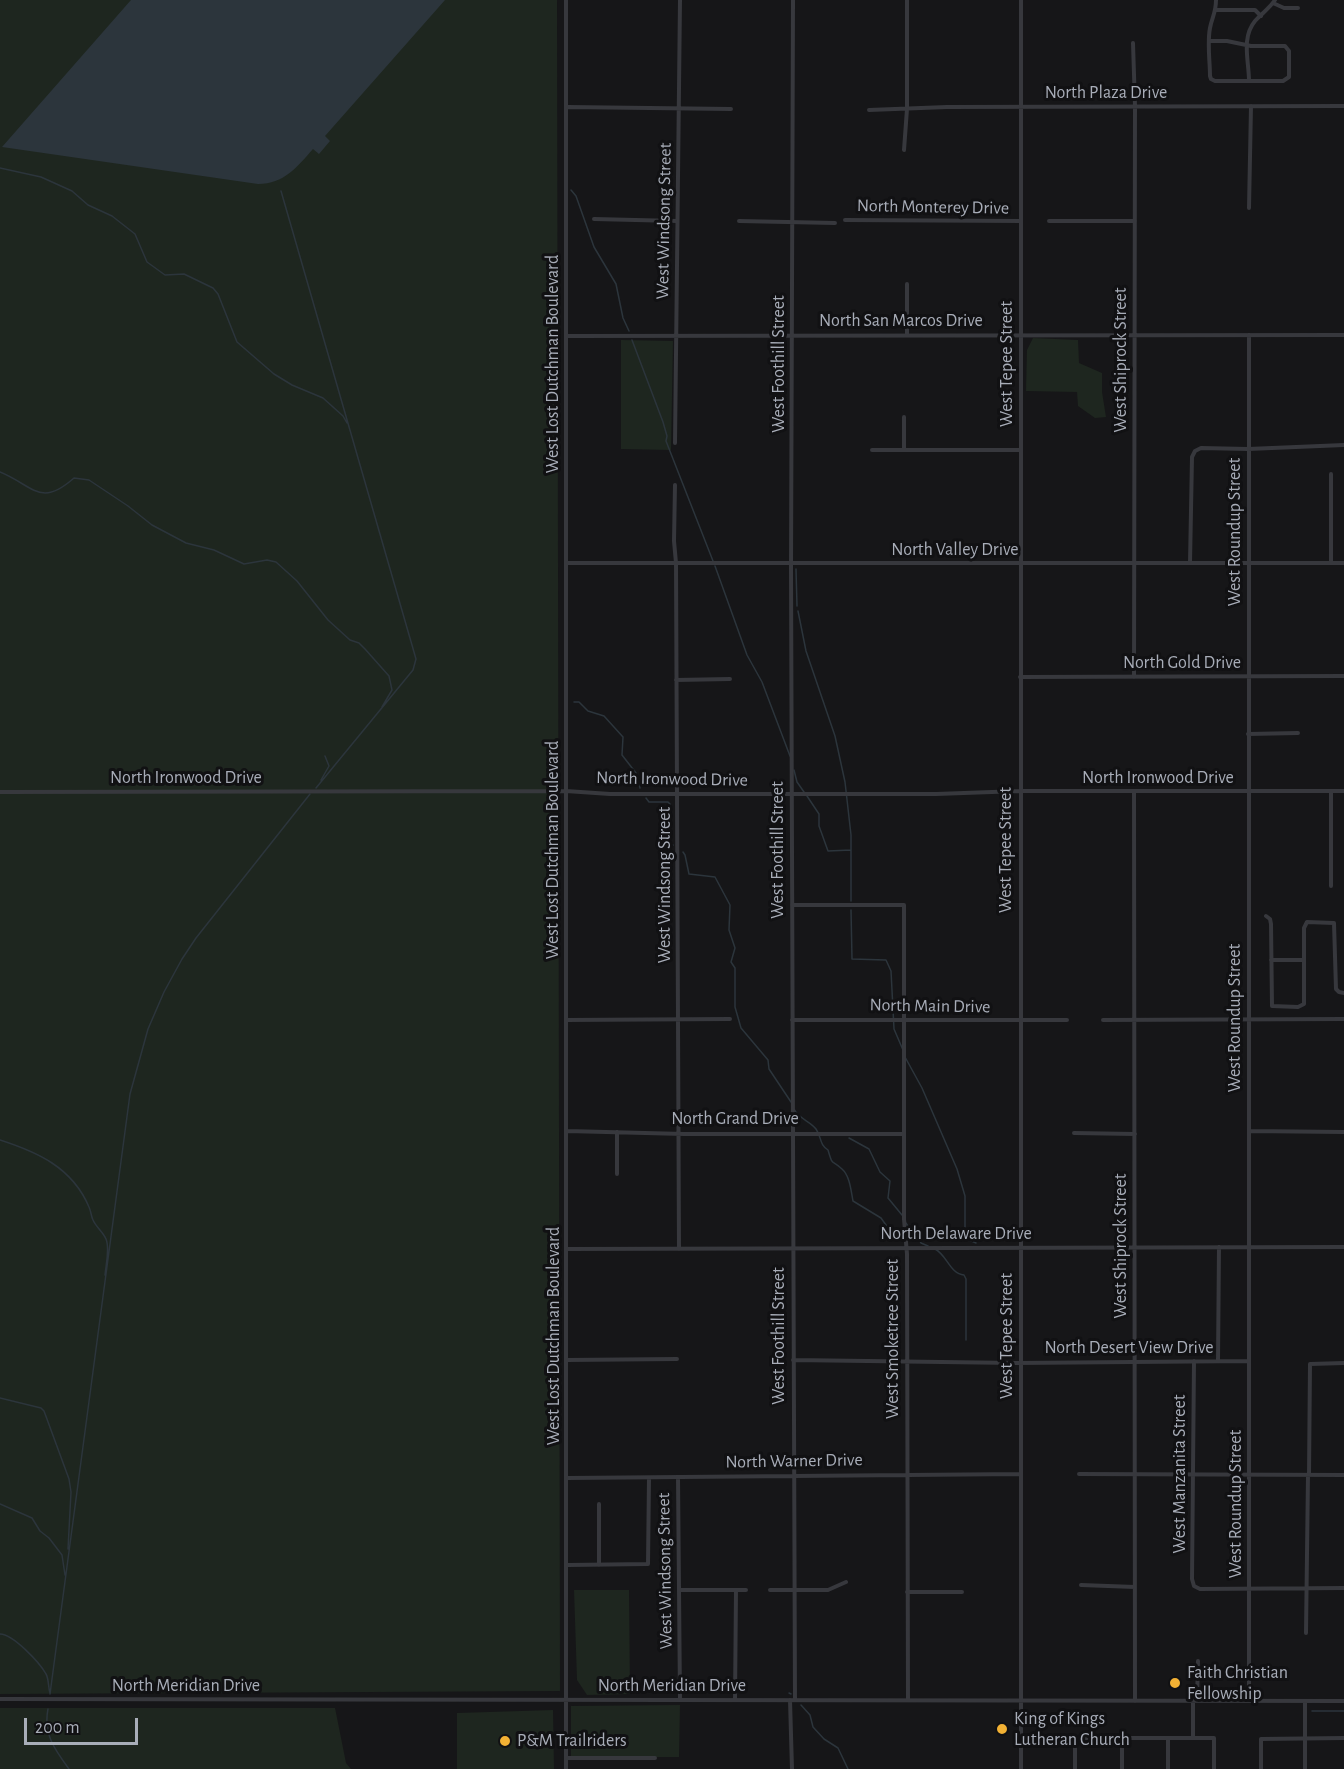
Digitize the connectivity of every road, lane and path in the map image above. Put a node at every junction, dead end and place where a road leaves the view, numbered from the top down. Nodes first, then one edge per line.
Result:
1 (566, 0) edge
2 (680, 0) edge
3 (793, 0) edge
4 (907, 0) edge
5 (1021, 0) edge
6 (1216, 0) edge
7 (1274, 1) edge
8 (1298, 8) dead end
9 (1216, 10) junction
10 (1261, 16) junction
11 (1210, 41) junction
12 (1133, 42) dead end
13 (1246, 45) junction
14 (1249, 81) junction
15 (1021, 106) junction
16 (1135, 106) junction
17 (1251, 106) junction
18 (1344, 106) edge
19 (567, 107) junction
20 (679, 109) junction
21 (731, 109) dead end
22 (906, 109) junction
23 (869, 110) dead end
24 (904, 150) dead end
25 (1249, 208) dead end
26 (594, 219) dead end
27 (677, 220) junction
28 (845, 220) dead end
29 (1135, 220) junction
30 (739, 221) dead end
31 (1021, 221) junction
32 (1049, 221) dead end
33 (793, 222) junction
34 (835, 223) dead end
35 (907, 284) dead end
36 (677, 335) junction
37 (792, 335) junction
38 (907, 335) junction
39 (1021, 335) junction
40 (1135, 335) junction
41 (1249, 335) junction
42 (1344, 335) edge
43 (567, 336) junction
44 (904, 417) dead end
45 (675, 443) dead end
46 (1344, 445) edge
47 (1248, 449) junction
48 (872, 450) dead end
49 (904, 450) junction
50 (1020, 450) junction
51 (1331, 474) dead end
52 (675, 485) dead end
53 (566, 563) junction
54 (676, 563) junction
55 (791, 563) junction
56 (1020, 563) junction
57 (1134, 563) junction
58 (1190, 563) junction
59 (1248, 563) junction
60 (1331, 563) junction
61 (1344, 563) edge
62 (1344, 676) edge
63 (1020, 677) junction
64 (1134, 677) junction
65 (1248, 677) junction
66 (730, 679) dead end
67 (676, 680) junction
68 (1248, 734) junction
69 (1298, 734) dead end
70 (566, 791) junction
71 (1020, 791) junction
72 (1134, 791) junction
73 (1248, 791) junction
74 (1331, 791) junction
75 (1344, 791) edge
76 (0, 792) edge
77 (677, 794) junction
78 (792, 795) junction
79 (1331, 886) dead end
80 (792, 905) junction
81 (1266, 916) dead end
82 (1271, 960) junction
83 (1304, 960) junction
84 (1344, 993) edge
85 (730, 1019) dead end
86 (904, 1019) junction
87 (1344, 1019) edge
88 (566, 1020) junction
89 (679, 1020) junction
90 (792, 1020) junction
91 (1067, 1020) dead end
92 (1103, 1020) dead end
93 (1134, 1020) junction
94 (1248, 1020) junction
95 (1020, 1021) junction
96 (567, 1131) junction
97 (1249, 1131) junction
98 (617, 1132) junction
99 (793, 1132) junction
100 (1344, 1132) edge
101 (1074, 1133) dead end
102 (679, 1134) junction
103 (904, 1134) junction
104 (1134, 1134) junction
105 (617, 1173) dead end
106 (906, 1247) junction
107 (1021, 1247) junction
108 (1135, 1247) junction
109 (1219, 1247) junction
110 (1249, 1247) junction
111 (1344, 1247) edge
112 (793, 1248) junction
113 (567, 1249) junction
114 (679, 1250) junction
115 (677, 1359) dead end
116 (567, 1360) junction
117 (793, 1360) junction
118 (1135, 1361) junction
119 (1194, 1361) junction
120 (1218, 1361) junction
121 (1249, 1361) junction
122 (907, 1362) junction
123 (1021, 1363) junction
124 (1344, 1363) edge
125 (793, 1474) junction
126 (907, 1474) junction
127 (1022, 1474) junction
128 (1079, 1474) dead end
129 (1135, 1475) junction
130 (1193, 1475) junction
131 (1249, 1475) junction
132 (1309, 1475) junction
133 (1344, 1475) edge
134 (567, 1478) junction
135 (649, 1478) junction
136 (678, 1478) junction
137 (599, 1504) dead end
138 (568, 1565) junction
139 (599, 1565) junction
140 (846, 1582) dead end
141 (1081, 1586) dead end
142 (1135, 1587) junction
143 (1344, 1588) edge
144 (794, 1589) junction
145 (1307, 1589) junction
146 (680, 1590) junction
147 (736, 1590) junction
148 (746, 1590) dead end
149 (770, 1590) dead end
150 (1250, 1590) junction
151 (907, 1592) junction
152 (962, 1592) dead end
153 (1306, 1633) dead end
154 (1198, 1661) dead end
155 (0, 1699) edge
156 (566, 1700) junction
157 (680, 1700) junction
158 (735, 1700) junction
159 (793, 1700) junction
160 (908, 1700) junction
161 (1022, 1701) junction
162 (1135, 1701) junction
163 (1195, 1701) junction
164 (1249, 1701) junction
165 (1305, 1701) junction
166 (1344, 1701) edge
167 (1122, 1738) junction
168 (1168, 1738) junction
169 (1193, 1738) junction
170 (1305, 1738) junction
171 (1344, 1738) edge
172 (566, 1758) junction
173 (655, 1758) dead end
174 (566, 1769) edge
175 (792, 1769) edge
176 (1022, 1769) edge
177 (1075, 1769) edge
178 (1122, 1769) edge
179 (1168, 1769) edge
180 (1214, 1769) edge
181 (1261, 1769) edge
182 (1305, 1769) edge

1 - 19 street, West Lost Dutchman Boulevard
2 - 20 street, West Windsong Street
3 - 33 street, West Foothill Street
4 - 22 street
5 - 15 street, West Tepee Street
6 - 9 street
7 - 8 street
7 - 10 street
9 - 10 street
9 - 11 street
10 - 13 street
11 - 13 street
11 - 14 street
12 - 16 street, West Shiprock Street
13 - 14 street
13 - 14 street
15 - 16 street, North Plaza Drive
15 - 22 street, North Plaza Drive
15 - 31 street, West Tepee Street
16 - 17 street, North Plaza Drive
16 - 29 street, West Shiprock Street
17 - 18 street, North Plaza Drive
17 - 25 street
19 - 20 street
19 - 43 street, West Lost Dutchman Boulevard
20 - 21 street
20 - 27 street, West Windsong Street
22 - 23 street, North Plaza Drive
22 - 24 street
26 - 27 street
27 - 36 street, West Windsong Street
28 - 31 street, North Monterey Drive
29 - 32 street
29 - 40 street, West Shiprock Street
30 - 33 street, North Monterey Drive
31 - 39 street, West Tepee Street
33 - 34 street, North Monterey Drive
33 - 37 street, West Foothill Street
35 - 38 street
36 - 37 street, North San Marcos Drive
36 - 43 street, North San Marcos Drive
36 - 45 street, West Windsong Street
37 - 38 street, North San Marcos Drive
37 - 55 street, West Foothill Street
38 - 39 street, North San Marcos Drive
39 - 40 street, North San Marcos Drive
39 - 50 street, West Tepee Street
40 - 41 street, North San Marcos Drive
40 - 57 street, West Shiprock Street
41 - 42 street, North San Marcos Drive
41 - 47 street, West Roundup Street
43 - 53 street, West Lost Dutchman Boulevard
44 - 49 street
46 - 47 street
47 - 58 street
47 - 59 street, West Roundup Street
48 - 49 street
49 - 50 street
50 - 56 street, West Tepee Street
51 - 60 street
52 - 54 street, West Windsong Street
53 - 54 street, North Valley Drive
53 - 70 street, West Lost Dutchman Boulevard
54 - 55 street, North Valley Drive
54 - 67 street, West Windsong Street
55 - 56 street, North Valley Drive
55 - 78 street, West Foothill Street
56 - 57 street, North Valley Drive
56 - 63 street, West Tepee Street
57 - 58 street, North Valley Drive
57 - 64 street, West Shiprock Street
58 - 59 street, North Valley Drive
59 - 60 street, North Valley Drive
59 - 65 street, West Roundup Street
60 - 61 street, North Valley Drive
62 - 65 street, North Gold Drive
63 - 64 street, North Gold Drive
63 - 71 street, West Tepee Street
64 - 65 street, North Gold Drive
65 - 68 street, West Roundup Street
66 - 67 street
67 - 77 street, West Windsong Street
68 - 69 street
68 - 73 street, West Roundup Street
70 - 76 street, North Ironwood Drive
70 - 77 street, North Ironwood Drive
70 - 88 street, West Lost Dutchman Boulevard
71 - 72 street, North Ironwood Drive
71 - 78 street, North Ironwood Drive
71 - 95 street, West Tepee Street
72 - 73 street, North Ironwood Drive
72 - 93 street, West Shiprock Street
73 - 74 street, North Ironwood Drive
73 - 94 street, West Roundup Street
74 - 75 street, North Ironwood Drive
74 - 79 street
77 - 78 street, North Ironwood Drive
77 - 89 street, West Windsong Street
78 - 80 street, West Foothill Street
80 - 86 street, West Smoketree Street
80 - 90 street, West Foothill Street
81 - 82 street
82 - 83 street
82 - 83 street
83 - 84 street
85 - 89 street
86 - 90 street, North Main Drive
86 - 95 street, North Main Drive
86 - 103 street, West Smoketree Street
87 - 94 street
88 - 89 street
88 - 96 street, West Lost Dutchman Boulevard
89 - 102 street, West Windsong Street
90 - 99 street, West Foothill Street
91 - 95 street, North Main Drive
92 - 93 street
93 - 94 street
93 - 104 street, West Shiprock Street
94 - 97 street, West Roundup Street
95 - 107 street, West Tepee Street
96 - 98 street, North Grand Drive
96 - 113 street, West Lost Dutchman Boulevard
97 - 100 street
97 - 110 street, West Roundup Street
98 - 102 street, North Grand Drive
98 - 105 street
99 - 102 street, North Grand Drive
99 - 103 street, North Grand Drive
99 - 112 street, West Foothill Street
101 - 104 street
102 - 114 street, West Windsong Street
103 - 106 street, West Smoketree Street
104 - 108 street, West Shiprock Street
106 - 107 street, North Delaware Drive
106 - 112 street, North Delaware Drive
106 - 122 street, West Smoketree Street
107 - 108 street, North Delaware Drive
107 - 123 street, West Tepee Street
108 - 109 street, North Delaware Drive
108 - 118 street, West Shiprock Street
109 - 110 street, North Delaware Drive
109 - 120 street
110 - 111 street, North Delaware Drive
110 - 121 street, West Roundup Street
112 - 114 street, North Delaware Drive
112 - 117 street, West Foothill Street
113 - 114 street, North Delaware Drive
113 - 116 street, West Lost Dutchman Boulevard
115 - 116 street
116 - 134 street, West Lost Dutchman Boulevard
117 - 122 street, North Desert View Drive
117 - 125 street, West Foothill Street
118 - 119 street, North Desert View Drive
118 - 123 street, North Desert View Drive
118 - 129 street, West Shiprock Street
119 - 120 street, North Desert View Drive
119 - 130 street, West Manzanita Street
120 - 121 street, North Desert View Drive
121 - 131 street, West Roundup Street
122 - 123 street, North Desert View Drive
122 - 126 street, West Smoketree Street
123 - 127 street, West Tepee Street
124 - 132 street
125 - 126 street, North Warner Drive
125 - 136 street, North Warner Drive
125 - 144 street, West Foothill Street
126 - 127 street, North Warner Drive
126 - 151 street, West Smoketree Street
127 - 161 street, West Tepee Street
128 - 129 street
129 - 130 street
129 - 142 street, West Shiprock Street
130 - 131 street
130 - 150 street, West Manzanita Street
131 - 132 street
131 - 150 street, West Roundup Street
132 - 133 street
132 - 145 street
134 - 135 street, North Warner Drive
134 - 138 street, West Lost Dutchman Boulevard
135 - 136 street, North Warner Drive
135 - 139 street
136 - 146 street, West Windsong Street
137 - 139 street
138 - 139 street
138 - 156 street, West Lost Dutchman Boulevard
140 - 144 street
141 - 142 street
142 - 162 street, West Shiprock Street
143 - 145 street
144 - 149 street
144 - 159 street, West Foothill Street
145 - 150 street
145 - 153 street
146 - 147 street
146 - 157 street, West Windsong Street
147 - 148 street
147 - 158 street
150 - 164 street, West Roundup Street
151 - 152 street
151 - 160 street, West Smoketree Street
154 - 163 street
155 - 156 street, North Meridian Drive
156 - 157 street, North Meridian Drive
156 - 172 street, West Lost Dutchman Boulevard
157 - 158 street, North Meridian Drive
158 - 159 street, North Meridian Drive
159 - 160 street, North Meridian Drive
159 - 175 street, West Foothill Street
160 - 161 street, North Meridian Drive
161 - 162 street, North Meridian Drive
161 - 176 street, West Tepee Street
162 - 163 street, North Meridian Drive
163 - 164 street, North Meridian Drive
163 - 169 street
164 - 165 street, North Meridian Drive
165 - 166 street, North Meridian Drive
165 - 170 street
167 - 168 street
167 - 177 street
167 - 178 street
168 - 169 street
168 - 179 street
169 - 180 street
170 - 171 street
170 - 181 street
170 - 182 street
172 - 173 street
172 - 174 street, West Lost Dutchman Boulevard

